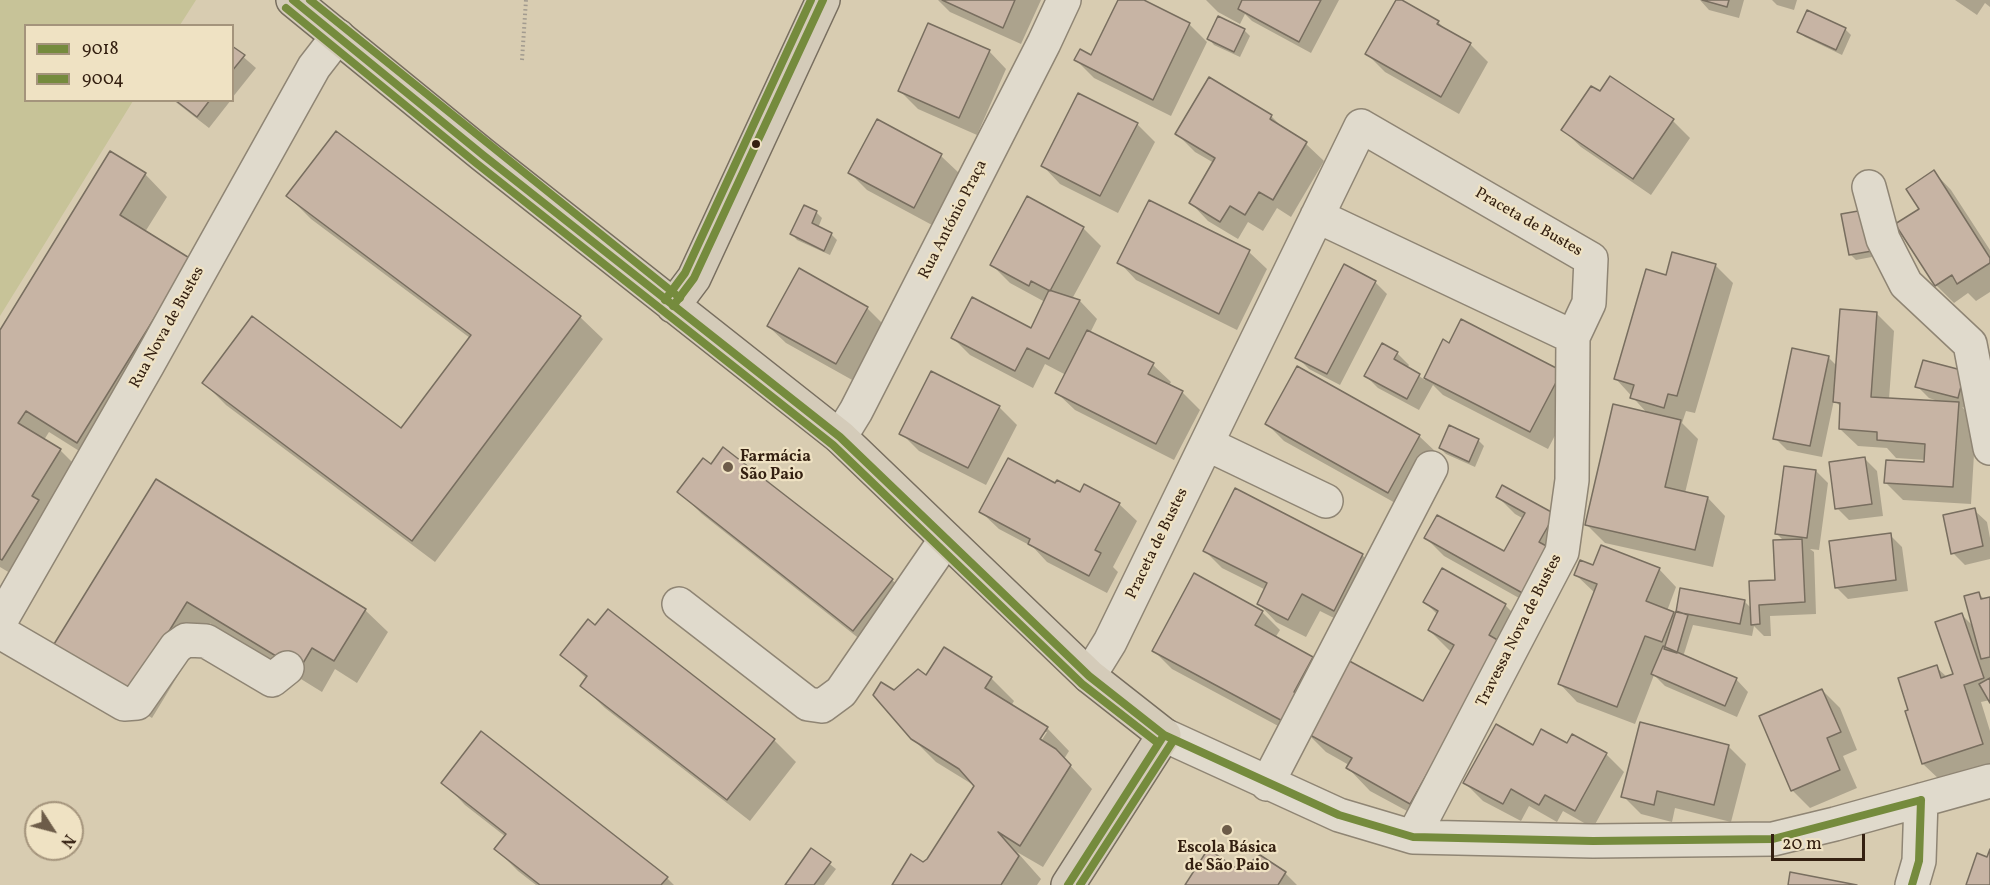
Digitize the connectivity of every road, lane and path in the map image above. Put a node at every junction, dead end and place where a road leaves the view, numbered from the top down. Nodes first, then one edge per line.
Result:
1 (293, 0) edge
2 (526, 0) edge
3 (823, 0) edge
4 (1064, 0) edge
5 (338, 36) junction
6 (522, 60) dead end
7 (1869, 187) dead end
8 (1317, 216) junction
9 (673, 306) junction
10 (1573, 338) junction
11 (840, 437) junction
12 (1207, 444) junction
13 (1990, 448) edge
14 (1431, 468) dead end
15 (1326, 501) dead end
16 (946, 539) junction
17 (679, 604) dead end
18 (0, 622) edge
19 (0, 632) edge
20 (287, 668) dead end
21 (1089, 676) junction
22 (1164, 735) junction
23 (1990, 781) edge
24 (1267, 784) junction
25 (1921, 800) junction
26 (1413, 837) junction
27 (1068, 885) edge
28 (1912, 885) edge

1 - 5 main road
2 - 6 path
3 - 9 main road
4 - 11 street, Rua António Praça
5 - 9 main road
5 - 18 street, Rua Nova de Bustes
7 - 13 street
8 - 10 street
8 - 10 street, Praceta de Bustes
8 - 12 street, Praceta de Bustes
9 - 11 main road
10 - 26 street, Travessa Nova de Bustes
11 - 16 main road
12 - 15 street
12 - 21 street, Praceta de Bustes
14 - 24 street
16 - 17 street
16 - 21 main road
19 - 20 street
21 - 22 main road
22 - 24 street
22 - 27 main road
23 - 25 street
24 - 26 street
25 - 26 street
25 - 28 street

